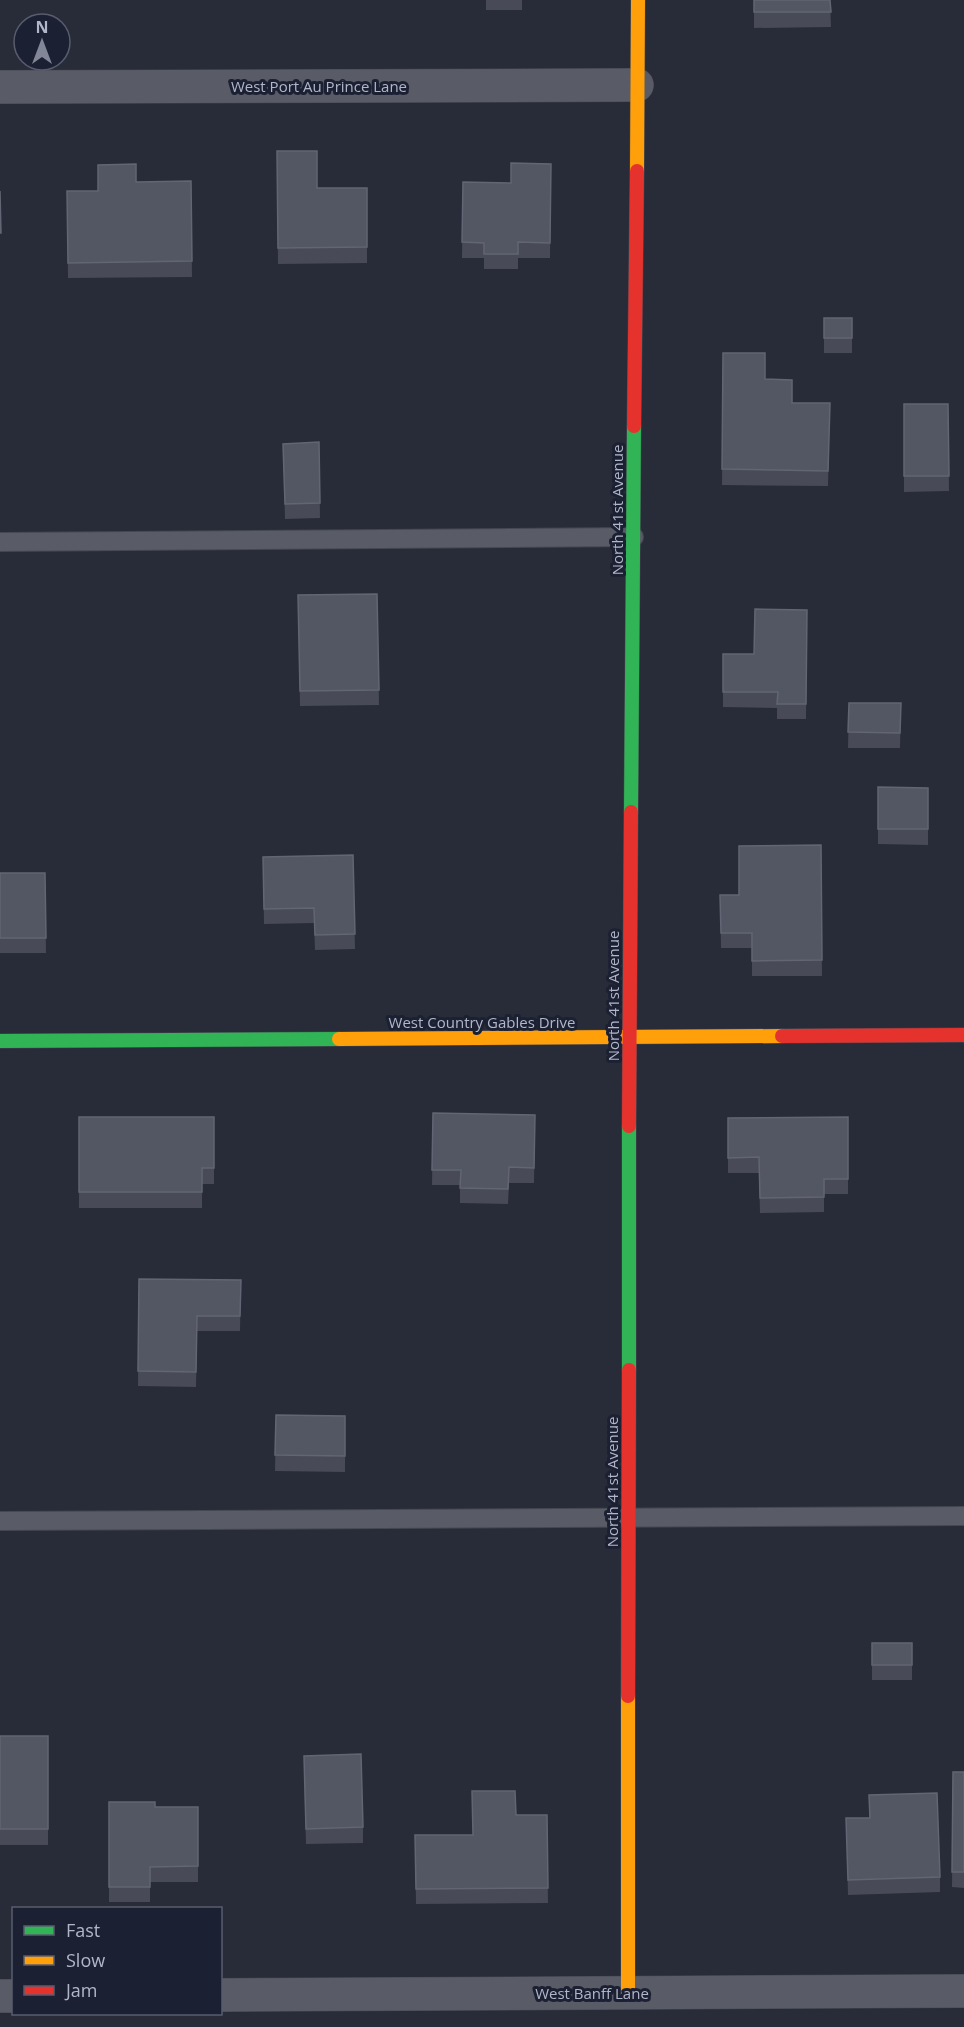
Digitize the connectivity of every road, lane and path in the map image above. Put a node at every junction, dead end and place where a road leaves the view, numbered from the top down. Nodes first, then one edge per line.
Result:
1 (638, 0) edge
2 (637, 85) junction
3 (0, 87) edge
4 (634, 537) junction
5 (0, 542) edge
6 (964, 1035) edge
7 (629, 1038) junction
8 (0, 1041) edge
9 (964, 1516) edge
10 (629, 1517) junction
11 (0, 1521) edge
12 (964, 1991) edge
13 (628, 1993) junction
14 (222, 1995) edge

1 - 2 street, North 41st Avenue
2 - 3 street, West Port Au Prince Lane
2 - 4 street, North 41st Avenue
4 - 5 lane
4 - 7 street, North 41st Avenue
6 - 7 street, West Country Gables Drive
7 - 8 street, West Country Gables Drive
7 - 10 street, North 41st Avenue
9 - 10 lane
10 - 11 lane
10 - 13 street, North 41st Avenue
12 - 13 street, West Banff Lane
13 - 14 street, West Banff Lane

